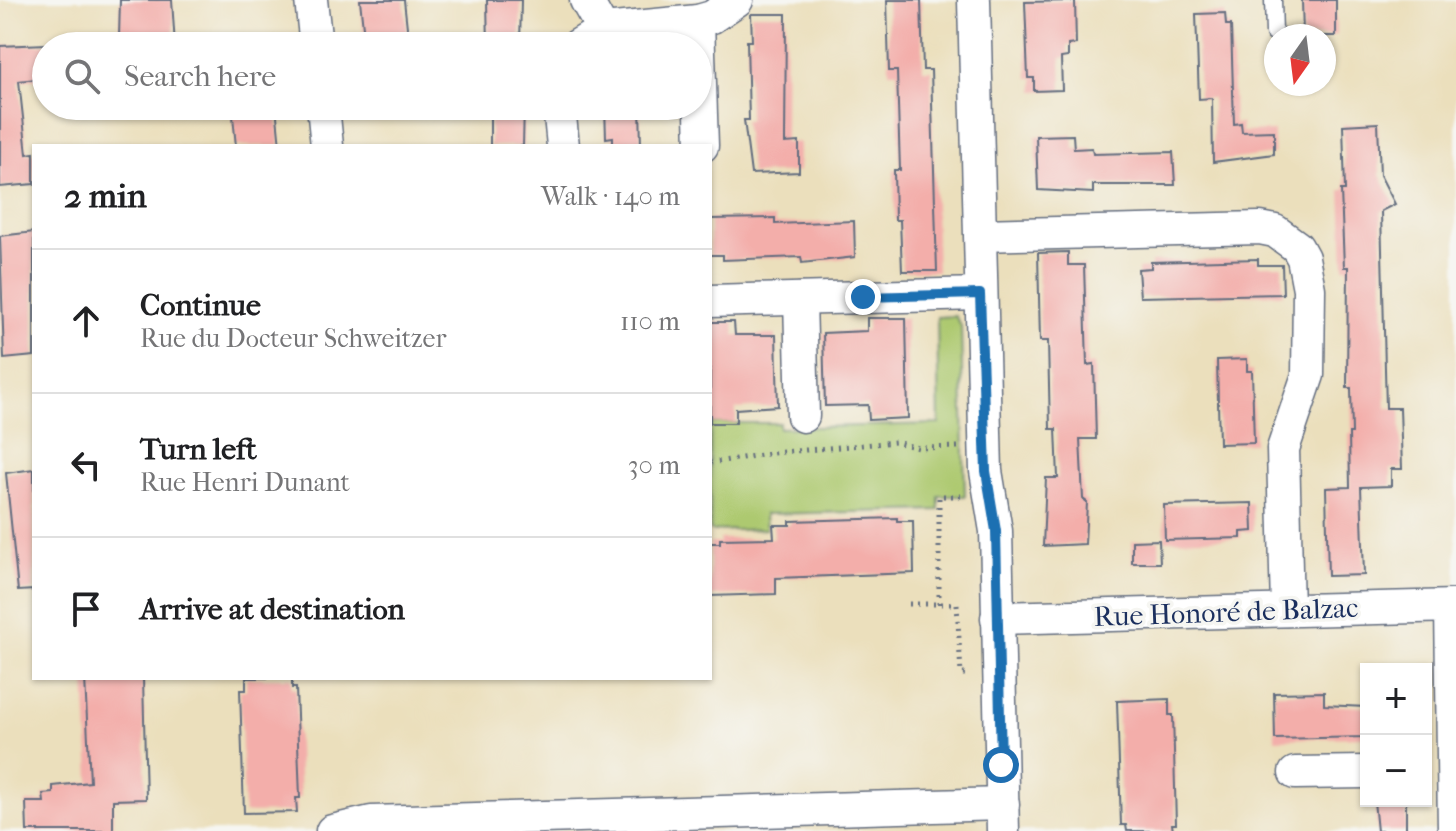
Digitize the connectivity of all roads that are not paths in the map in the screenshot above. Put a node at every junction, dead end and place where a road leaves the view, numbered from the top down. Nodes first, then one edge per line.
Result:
1 (311, 0) edge
2 (586, 0) edge
3 (737, 0) edge
4 (974, 0) edge
5 (1273, 0) edge
6 (698, 21) junction
7 (1274, 24) edge
8 (314, 32) edge
9 (589, 32) edge
10 (628, 32) edge
11 (698, 32) edge
12 (324, 120) edge
13 (560, 120) edge
14 (701, 120) edge
15 (327, 144) edge
16 (563, 144) edge
17 (702, 144) edge
18 (981, 235) junction
19 (980, 294) junction
20 (800, 299) junction
21 (712, 301) edge
22 (803, 416) dead end
23 (1453, 606) edge
24 (1287, 610) junction
25 (997, 618) junction
26 (1360, 772) edge
27 (1295, 773) dead end
28 (1448, 784) edge
29 (1003, 818) edge
30 (586, 823) edge
31 (332, 831) edge
32 (1454, 831) edge

1 - 8 street
2 - 9 street
3 - 6 street
4 - 18 street
5 - 7 lane
6 - 10 street
6 - 11 street
12 - 15 street
13 - 16 street
14 - 17 street
18 - 19 street
18 - 24 street
19 - 20 street
19 - 25 street
20 - 21 street
20 - 22 street
23 - 24 street, Rue Honoré de Balzac
23 - 28 street
24 - 25 street, Rue Honoré de Balzac
25 - 29 street
26 - 27 street
28 - 32 street
29 - 30 street
30 - 31 street

